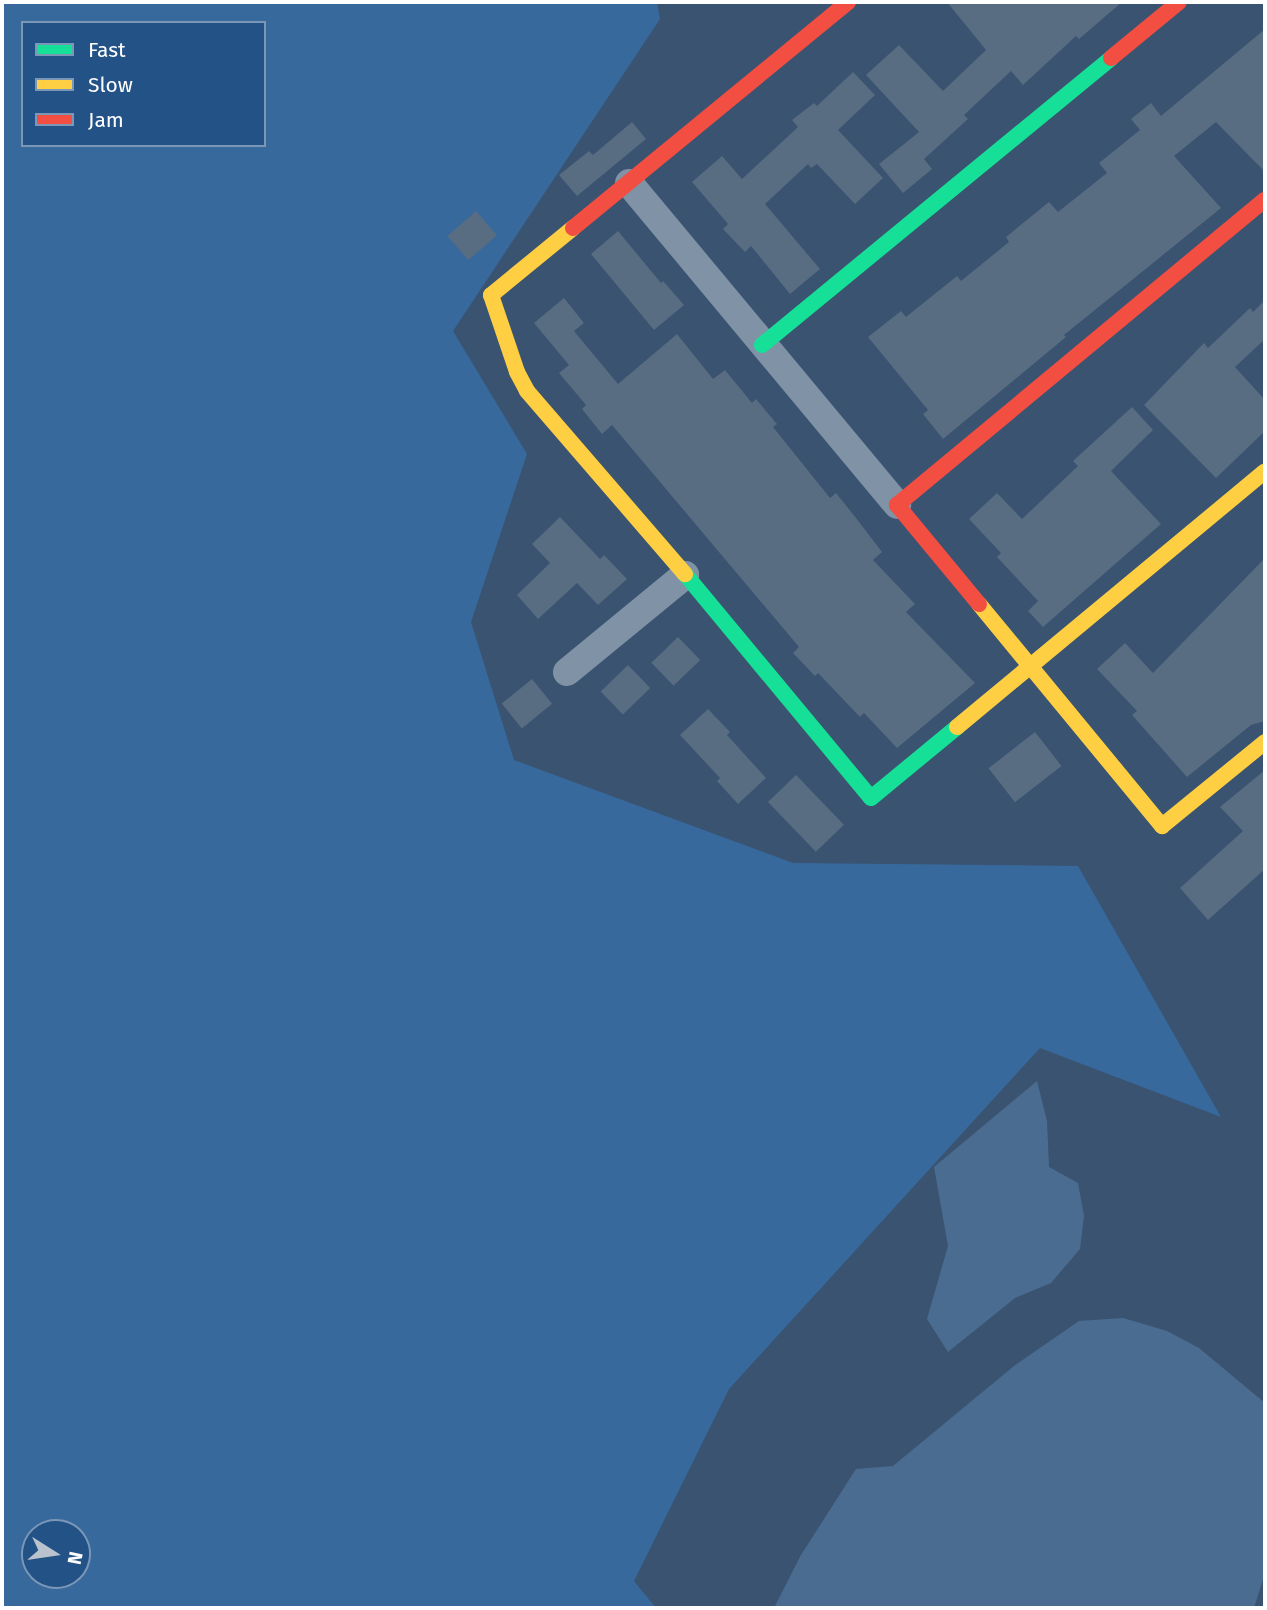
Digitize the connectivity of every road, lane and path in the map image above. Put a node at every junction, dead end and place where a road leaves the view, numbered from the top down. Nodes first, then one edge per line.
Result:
1 (848, 2) edge
2 (1179, 2) edge
3 (629, 183) junction
4 (1265, 200) edge
5 (762, 345) junction
6 (1265, 471) edge
7 (897, 505) junction
8 (685, 575) junction
9 (1030, 665) junction
10 (567, 672) dead end
11 (1265, 742) edge

1 - 3 street
2 - 5 street
3 - 5 street
3 - 8 street
4 - 7 street
5 - 7 street
6 - 9 street
7 - 9 street
8 - 9 street
8 - 10 street
9 - 11 street

